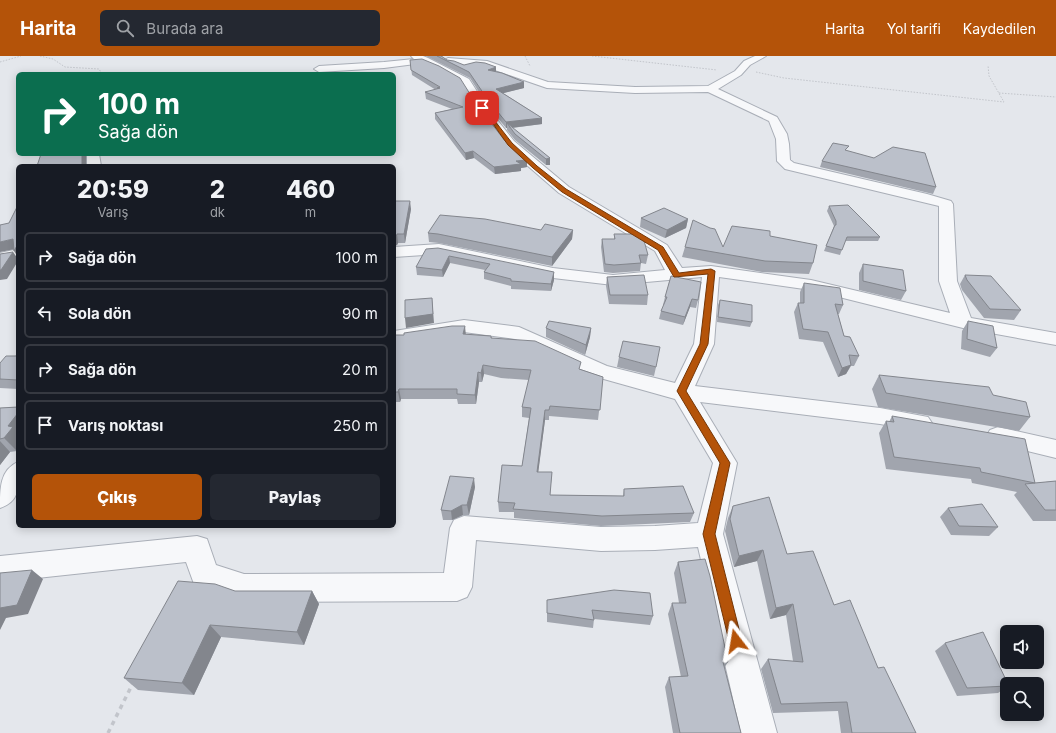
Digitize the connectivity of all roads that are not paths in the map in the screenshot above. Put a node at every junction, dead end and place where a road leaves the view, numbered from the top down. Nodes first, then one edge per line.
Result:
1 (762, 56) edge
2 (420, 58) edge
3 (447, 62) edge
4 (319, 68) dead end
5 (710, 89) junction
6 (396, 252) edge
7 (16, 254) edge
8 (0, 258) edge
9 (711, 271) junction
10 (677, 276) junction
11 (963, 322) junction
12 (396, 337) edge
13 (1056, 339) edge
14 (682, 391) junction
15 (940, 426) edge
16 (977, 433) edge
17 (1056, 449) edge
18 (16, 475) edge
19 (0, 497) edge
20 (709, 534) junction
21 (0, 569) edge
22 (758, 733) edge

1 - 5 street
2 - 3 street
2 - 4 street
3 - 5 street
3 - 10 street
5 - 11 street
6 - 10 street
7 - 8 street
9 - 10 street
9 - 11 street
9 - 14 street
11 - 13 street
12 - 14 street
14 - 15 street
14 - 20 street
16 - 17 street
18 - 19 street
20 - 21 street
20 - 22 street

